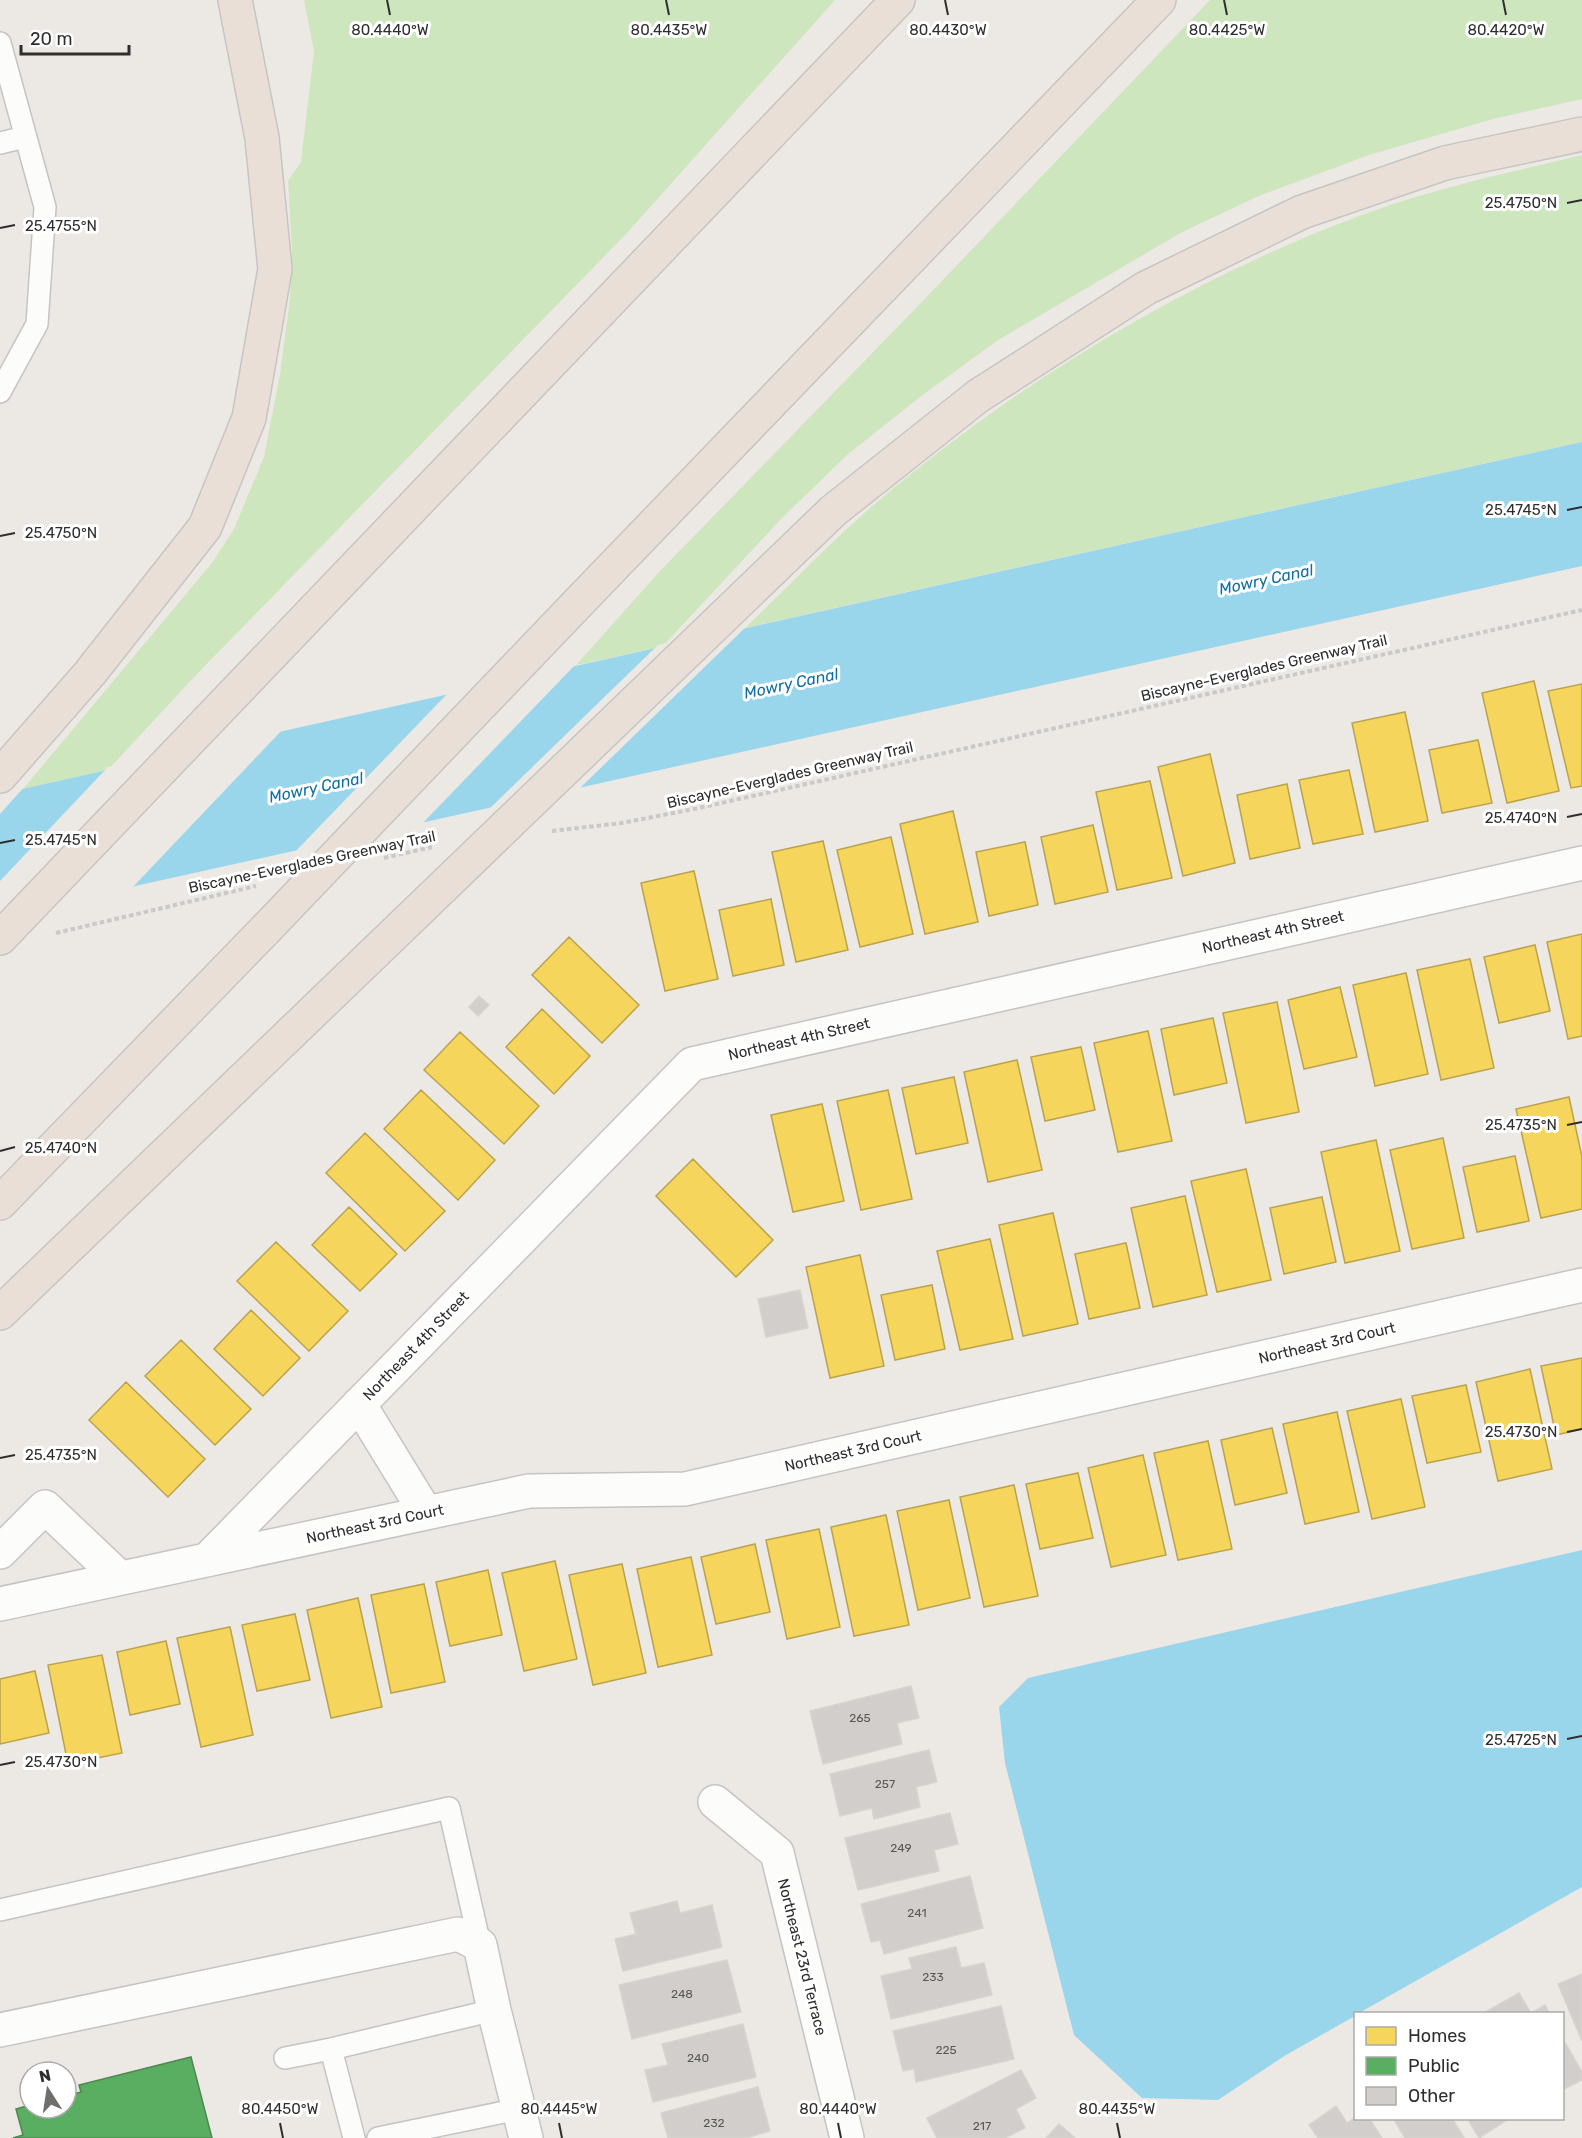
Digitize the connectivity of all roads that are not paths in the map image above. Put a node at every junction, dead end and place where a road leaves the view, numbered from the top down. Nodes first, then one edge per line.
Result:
1 (235, 0) edge
2 (898, 0) edge
3 (1159, 0) edge
4 (0, 44) edge
5 (1582, 134) edge
6 (25, 137) junction
7 (0, 143) edge
8 (0, 392) edge
9 (0, 776) edge
10 (1582, 863) edge
11 (0, 938) edge
12 (0, 1203) edge
13 (1582, 1285) edge
14 (0, 1313) edge
15 (359, 1404) junction
16 (426, 1513) junction
17 (0, 1552) edge
18 (207, 1560) junction
19 (120, 1578) junction
20 (0, 1604) edge
21 (715, 1802) dead end
22 (0, 1910) edge
23 (480, 1945) junction
24 (494, 2010) junction
25 (0, 2030) edge
26 (331, 2049) junction
27 (285, 2058) dead end
28 (522, 2123) edge
29 (426, 2133) edge
30 (354, 2138) edge
31 (378, 2138) edge
32 (847, 2138) edge

1 - 9 highway
2 - 11 highway
3 - 12 highway, bridge
4 - 6 lane
5 - 14 highway, bridge
6 - 7 lane
6 - 8 lane
10 - 15 street, Northeast 4th Street
13 - 16 street, Northeast 3rd Court
15 - 16 street
15 - 18 street, Northeast 4th Street
16 - 18 street, Northeast 3rd Court
17 - 19 street
18 - 19 street, Northeast 3rd Court
19 - 20 street, Northeast 3rd Court
21 - 32 street, Northeast 23rd Terrace
22 - 23 lane
23 - 24 street
23 - 25 street
24 - 26 lane
24 - 28 street
26 - 27 lane
26 - 30 lane
28 - 29 lane
29 - 31 lane

